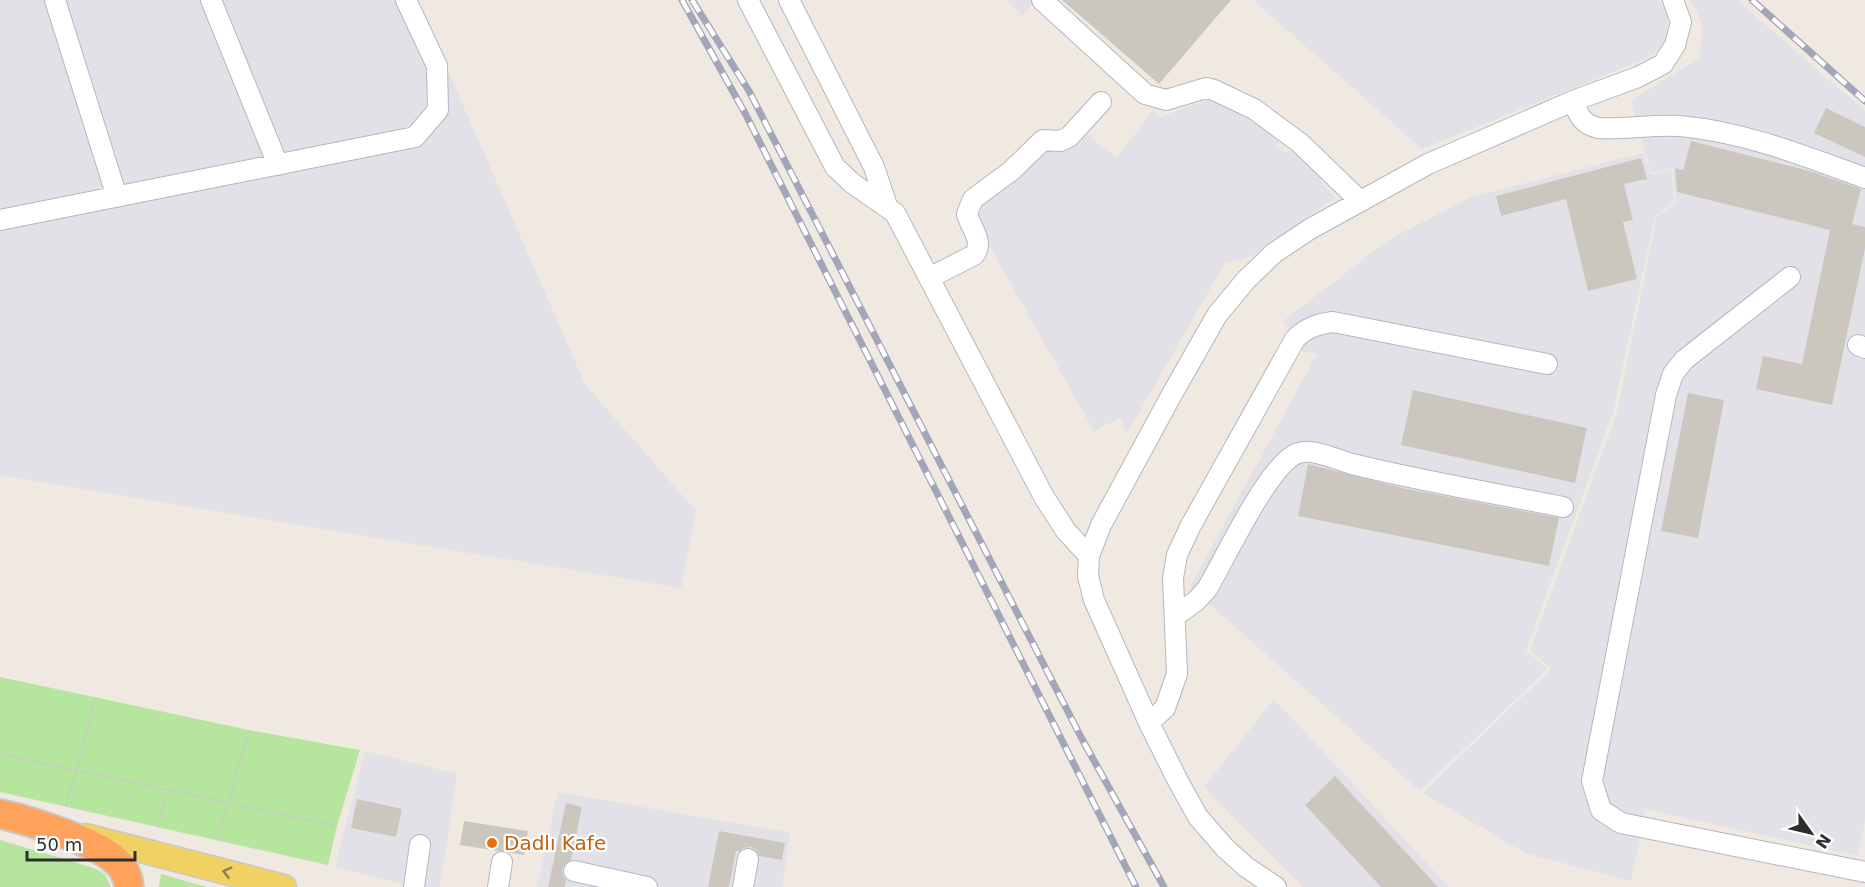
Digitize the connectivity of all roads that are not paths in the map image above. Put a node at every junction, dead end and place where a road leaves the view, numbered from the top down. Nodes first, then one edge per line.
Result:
1 (55, 0) edge
2 (212, 0) edge
3 (406, 0) edge
4 (748, 0) edge
5 (789, 0) edge
6 (1042, 0) edge
7 (1673, 0) edge
8 (1573, 101) junction
9 (1101, 102) dead end
10 (278, 165) junction
11 (1865, 178) edge
12 (117, 197) junction
13 (1360, 201) junction
14 (887, 206) junction
15 (0, 220) edge
16 (1790, 277) dead end
17 (928, 278) junction
18 (1547, 364) dead end
19 (1563, 507) dead end
20 (1089, 556) junction
21 (1174, 616) junction
22 (1149, 723) junction
23 (11, 816) edge
24 (420, 845) dead end
25 (748, 859) dead end
26 (502, 862) dead end
27 (574, 871) dead end
28 (1865, 872) edge
29 (129, 887) edge
30 (284, 887) edge
31 (414, 887) edge
32 (498, 887) edge
33 (647, 887) edge
34 (743, 887) edge
35 (1276, 887) edge

1 - 12 street
2 - 10 street
3 - 10 street
4 - 14 street
5 - 14 street
6 - 13 street
7 - 8 street
8 - 11 street
8 - 13 street
9 - 17 street
10 - 12 street
12 - 15 street
13 - 20 street
14 - 17 street
16 - 28 street
17 - 20 street
18 - 21 street
19 - 21 street
20 - 22 street
21 - 22 street
22 - 35 street
23 - 29 highway
30 -> 23 main road
24 - 31 street
25 - 34 street
26 - 32 street
27 - 33 street

